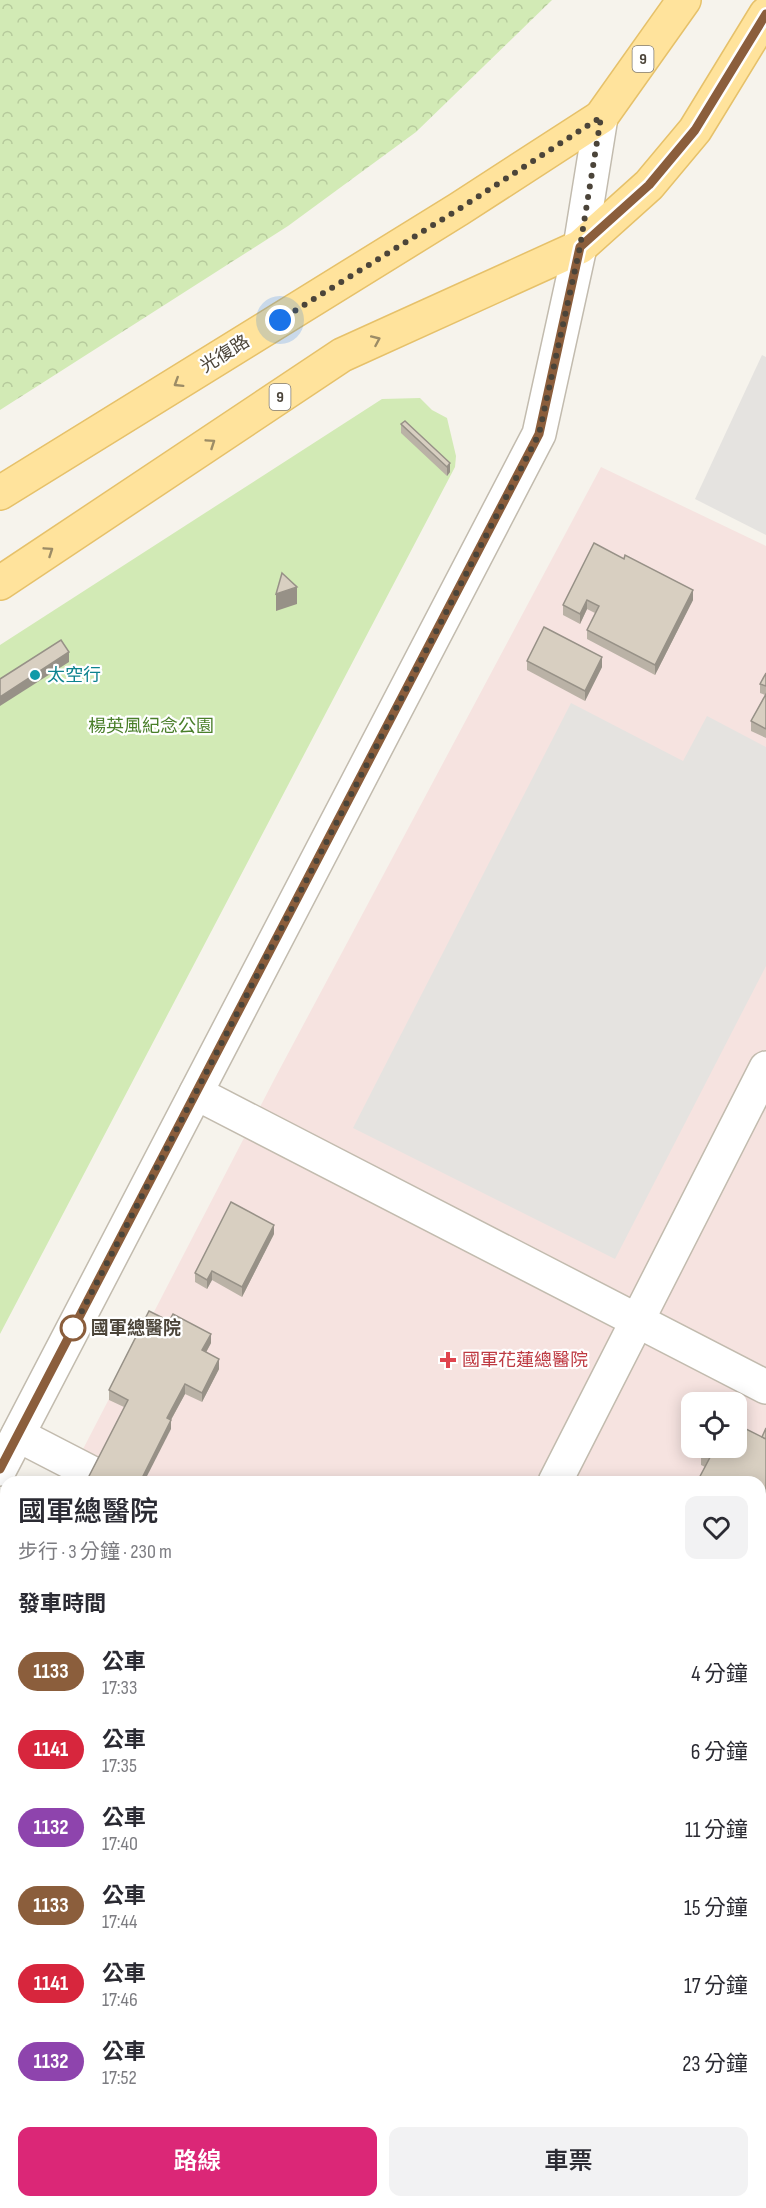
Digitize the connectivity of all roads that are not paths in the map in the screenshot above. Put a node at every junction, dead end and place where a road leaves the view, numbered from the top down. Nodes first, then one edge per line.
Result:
1 (684, 0) edge
2 (766, 14) edge
3 (601, 117) junction
4 (580, 247) junction
5 (0, 493) edge
6 (0, 583) edge
7 (766, 1068) edge
8 (196, 1094) junction
9 (637, 1321) junction
10 (766, 1387) edge
11 (18, 1435) junction
12 (0, 1469) edge
13 (97, 1476) edge
14 (558, 1476) edge

1 - 3 main road, 9
2 - 4 main road, 9
3 - 4 street
3 -> 5 main road, 光復路 / 9
6 -> 4 main road, 9
4 - 8 street
7 - 9 street
8 - 9 street
8 - 11 street
9 - 10 street
9 - 14 street
11 - 12 street
11 - 13 street

